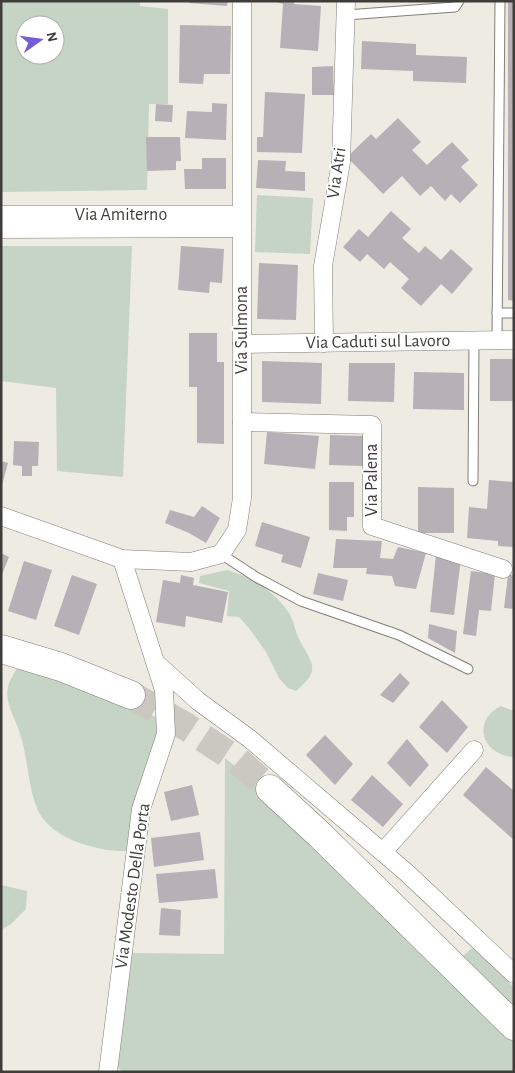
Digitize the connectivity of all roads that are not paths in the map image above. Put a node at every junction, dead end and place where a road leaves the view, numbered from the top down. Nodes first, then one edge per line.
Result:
1 (242, 1) edge
2 (459, 1) edge
3 (500, 1) edge
4 (346, 8) edge
5 (1, 215) edge
6 (241, 221) junction
7 (1, 229) edge
8 (497, 313) junction
9 (514, 313) edge
10 (474, 340) junction
11 (505, 340) edge
12 (324, 343) junction
13 (242, 344) junction
14 (242, 422) junction
15 (473, 481) dead end
16 (1, 516) edge
17 (221, 554) junction
18 (122, 558) junction
19 (503, 569) dead end
20 (1, 649) edge
21 (154, 661) junction
22 (468, 669) dead end
23 (131, 695) tunnel mouth
24 (474, 750) dead end
25 (270, 788) tunnel mouth
26 (383, 852) junction
27 (514, 974) edge
28 (514, 1026) edge
29 (108, 1072) edge

1 - 6 street, Via Sulmona
2 - 4 lane
3 - 8 lane
4 - 12 street, Via Atri
5 - 6 street, Via Amiterno
6 - 7 street, Via Amiterno
6 - 13 street, Via Sulmona
8 - 9 lane
8 - 11 lane
10 - 11 street, Via Caduti sul Lavoro
10 - 12 street, Via Caduti sul Lavoro
10 - 15 lane
12 - 13 street, Via Caduti sul Lavoro
13 - 14 street, Via Sulmona
14 - 17 street, Via Sulmona
14 - 19 street, Via Palena
16 - 18 street
17 - 18 street
17 - 22 lane
18 - 21 street, Via Modesto Della Porta
20 - 23 highway
21 - 26 street
21 - 29 street, Via Modesto Della Porta
24 - 26 street
25 - 28 highway
26 - 27 street

